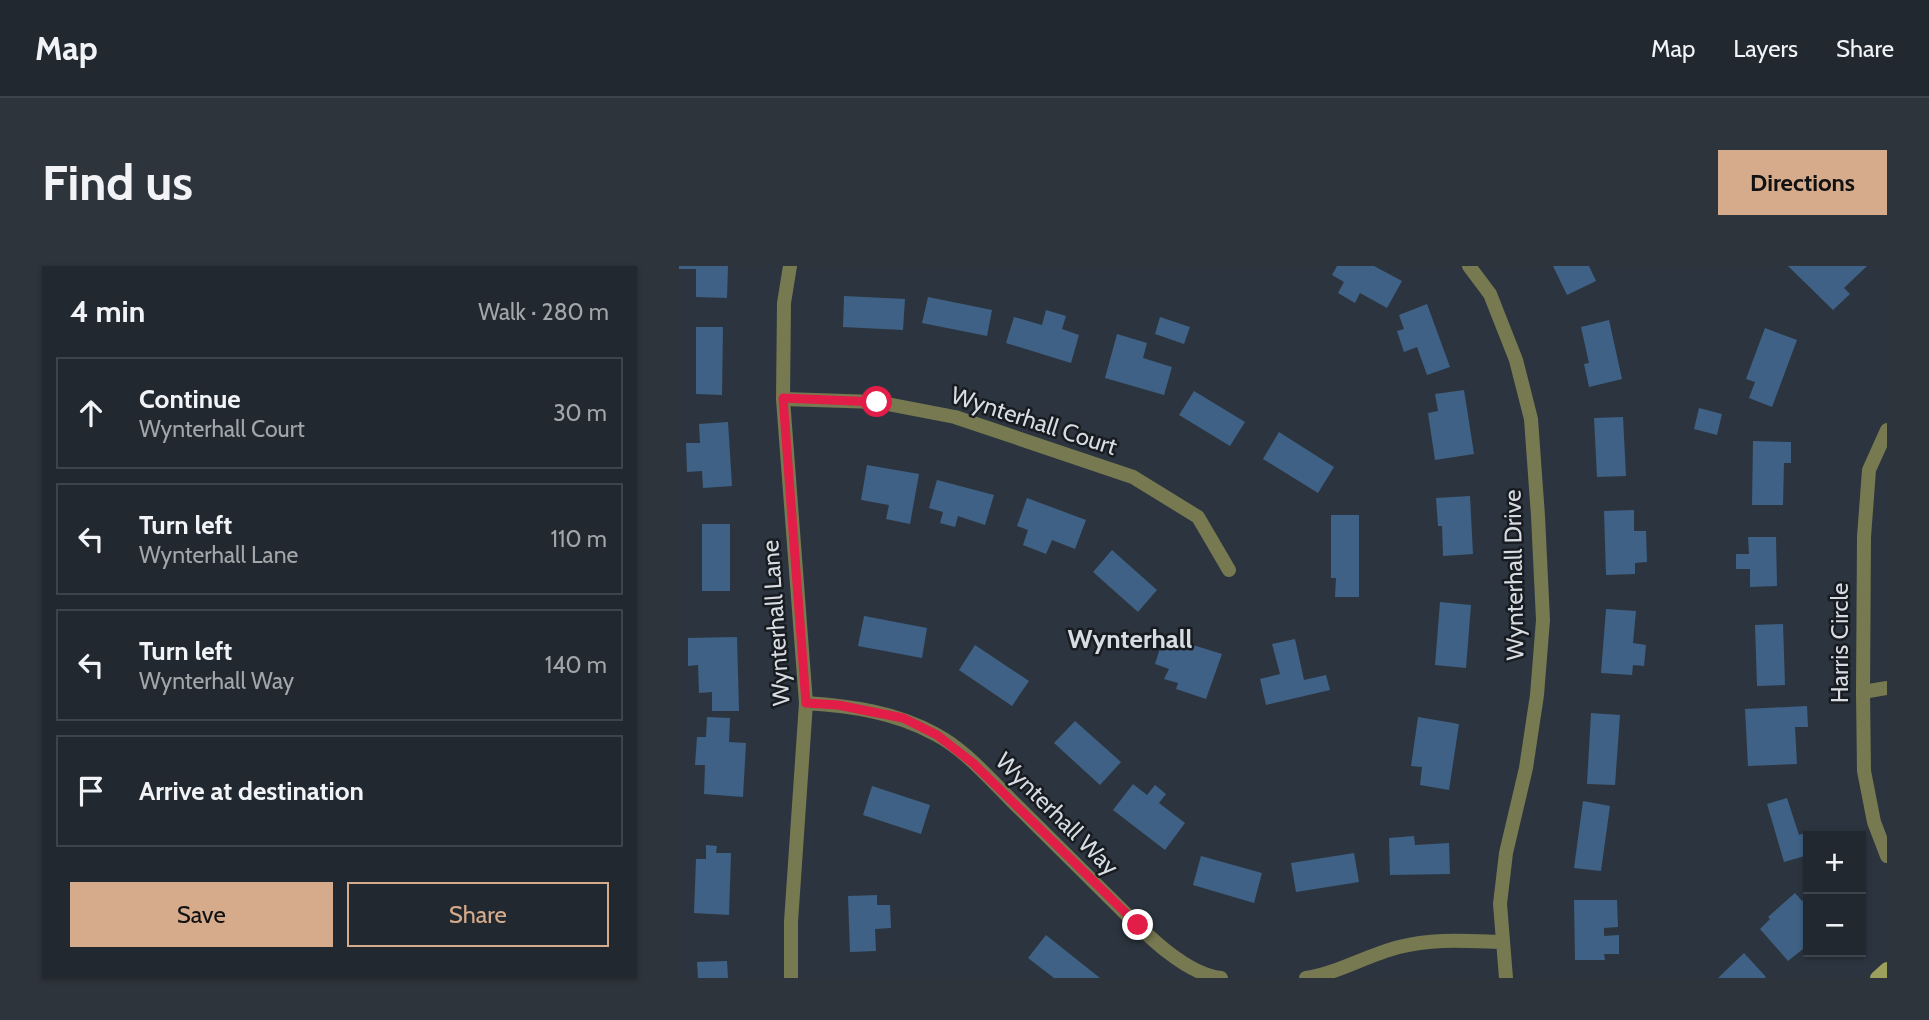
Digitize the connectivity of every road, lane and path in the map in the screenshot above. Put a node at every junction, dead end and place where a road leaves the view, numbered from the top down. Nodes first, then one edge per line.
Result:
1 (790, 266) edge
2 (1469, 266) edge
3 (783, 398) junction
4 (1887, 430) edge
5 (1229, 570) dead end
6 (1887, 688) edge
7 (1863, 692) junction
8 (806, 703) junction
9 (1887, 856) edge
10 (1503, 942) junction
11 (1887, 969) edge
12 (791, 978) edge
13 (1221, 978) edge
14 (1306, 978) edge
15 (1506, 978) edge
16 (1877, 978) edge

1 - 3 street, Wynterhall Lane
2 - 10 street, Wynterhall Drive
3 - 5 street, Wynterhall Court
3 - 8 street, Wynterhall Lane
4 - 7 street, Harris Circle
6 - 7 street
7 - 9 street, Harris Circle
8 - 12 street, Wynterhall Lane
8 - 13 street, Wynterhall Way
10 - 14 street
10 - 15 street, Wynterhall Drive
11 - 16 street

